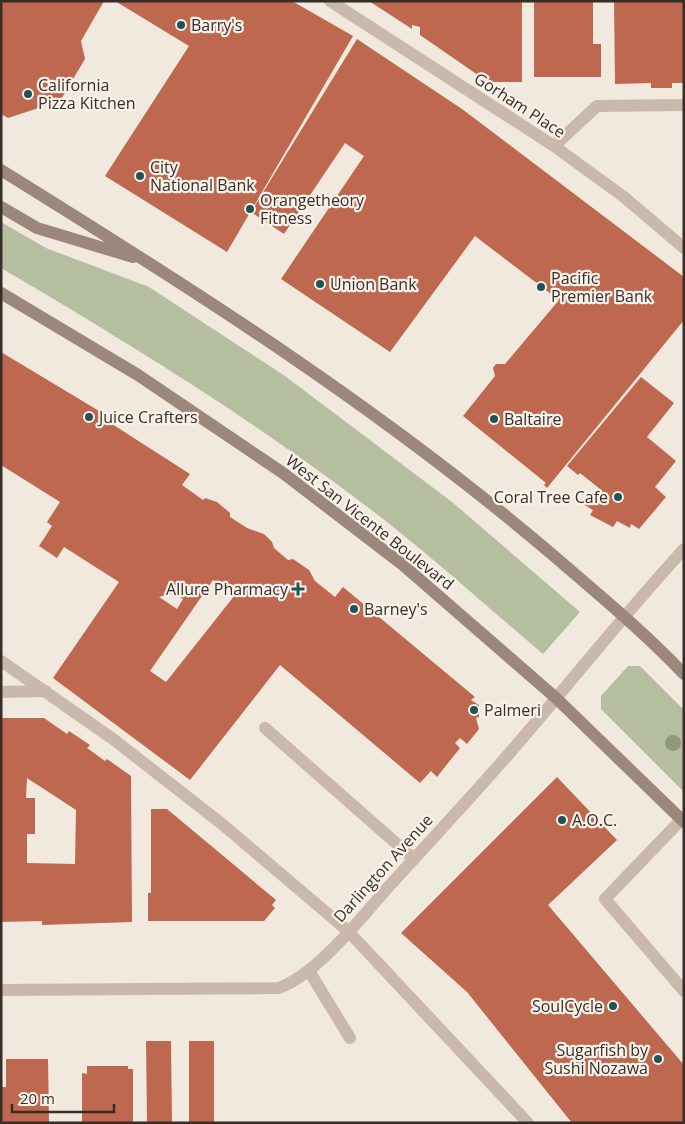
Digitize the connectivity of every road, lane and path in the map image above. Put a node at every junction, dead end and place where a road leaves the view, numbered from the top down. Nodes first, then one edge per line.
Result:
1 (330, 1) edge
2 (684, 105) edge
3 (554, 146) junction
4 (1, 170) edge
5 (1, 207) edge
6 (684, 248) edge
7 (150, 262) junction
8 (1, 293) edge
9 (684, 549) edge
10 (624, 615) junction
11 (1, 661) edge
12 (684, 674) edge
13 (46, 691) junction
14 (1, 692) edge
15 (556, 698) junction
16 (265, 728) dead end
17 (682, 821) edge
18 (414, 860) junction
19 (348, 931) junction
20 (309, 971) junction
21 (1, 990) edge
22 (684, 991) edge
23 (350, 1038) dead end
24 (528, 1123) edge

1 - 3 street, Gorham Place
2 - 3 street
3 - 6 street, Gorham Place
4 - 7 main road
5 - 7 main road
7 - 10 main road
8 - 15 main road, West San Vicente Boulevard
9 - 10 street, Darlington Avenue
10 - 12 main road
10 - 15 street, Darlington Avenue
11 - 13 street
13 - 14 street
13 - 19 street
15 - 17 main road, West San Vicente Boulevard
15 - 18 street, Darlington Avenue
16 - 18 street
17 - 22 street
18 - 19 street, Darlington Avenue
19 - 20 street, Darlington Avenue
19 - 24 street
20 - 21 street, Darlington Avenue
20 - 23 street

